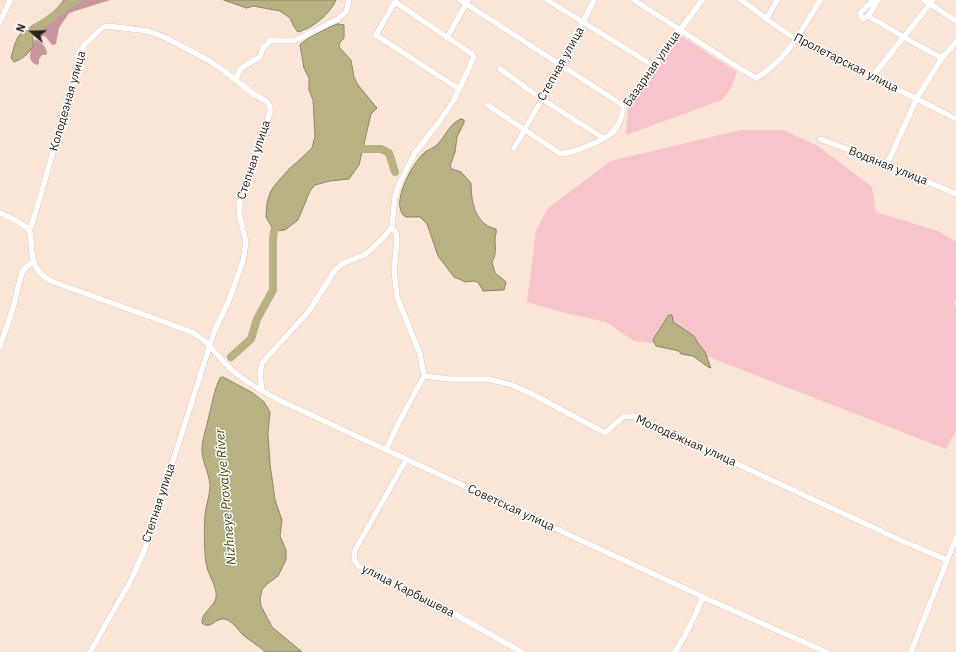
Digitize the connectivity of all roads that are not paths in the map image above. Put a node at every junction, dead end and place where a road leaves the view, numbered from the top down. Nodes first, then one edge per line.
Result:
1 (10, 0) edge
2 (349, 0) edge
3 (460, 0) edge
4 (548, 0) edge
5 (594, 0) edge
6 (634, 0) edge
7 (702, 0) edge
8 (741, 0) edge
9 (777, 0) edge
10 (820, 0) edge
11 (873, 0) edge
12 (878, 0) edge
13 (924, 0) edge
14 (395, 1) edge
15 (467, 2) edge
16 (932, 2) edge
17 (868, 16) junction
18 (767, 18) junction
19 (956, 21) edge
20 (0, 22) edge
21 (583, 23) junction
22 (680, 30) junction
23 (904, 37) junction
24 (447, 38) junction
25 (797, 39) junction
26 (956, 42) edge
27 (942, 58) junction
28 (561, 66) junction
29 (654, 66) junction
30 (500, 69) dead end
31 (872, 78) junction
32 (236, 80) junction
33 (459, 89) junction
34 (917, 98) junction
35 (542, 99) junction
36 (488, 105) dead end
37 (624, 106) junction
38 (956, 118) edge
39 (524, 129) junction
40 (603, 138) junction
41 (820, 139) dead end
42 (514, 148) dead end
43 (887, 164) junction
44 (956, 194) edge
45 (0, 213) edge
46 (392, 227) junction
47 (29, 231) junction
48 (33, 262) junction
49 (209, 345) junction
50 (0, 346) edge
51 (424, 376) junction
52 (262, 391) junction
53 (386, 450) junction
54 (406, 460) junction
55 (956, 538) edge
56 (947, 560) junction
57 (703, 597) junction
58 (90, 652) edge
59 (521, 652) edge
60 (675, 652) edge
61 (826, 652) edge
62 (911, 652) edge

1 - 20 street
2 - 32 street
3 - 15 street
4 - 21 street
5 - 21 street, Степная улица
6 - 22 street
7 - 22 street, Базарная улица
8 - 18 street, Пролетарская улица
9 - 18 street
10 - 25 street
11 - 17 street
12 - 17 street
13 - 16 street
14 - 24 street
14 - 33 street
15 - 24 street
15 - 28 street
16 - 19 street
16 - 23 street
17 - 23 street
18 - 25 street, Пролетарская улица
21 - 28 street, Степная улица
21 - 29 street
22 - 25 street
22 - 29 street, Базарная улица
23 - 27 street
23 - 31 street
24 - 33 street
25 - 31 street, Пролетарская улица
26 - 27 street
27 - 34 street
28 - 35 street, Степная улица
28 - 37 street
29 - 37 street, Базарная улица
30 - 35 street
31 - 34 street, Пролетарская улица
32 - 47 street, Колодезная улица
32 - 49 street, Степная улица
33 - 46 street
34 - 38 street, Пролетарская улица
34 - 43 street
35 - 39 street, Степная улица
35 - 40 street
36 - 39 street
37 - 40 street, Базарная улица
39 - 40 street, Базарная улица
39 - 42 street, Степная улица
41 - 43 street, Водяная улица
43 - 44 street, Водяная улица
45 - 47 street
46 - 51 street
46 - 52 street
47 - 48 street
48 - 49 street
48 - 50 street
49 - 52 street, Советская улица
49 - 58 street, Степная улица
51 - 53 street
51 - 56 street, Молодёжная улица
52 - 53 street, Советская улица
53 - 54 street, Советская улица
54 - 57 street, Советская улица
54 - 59 street, улица Карбышева
55 - 56 street
56 - 62 street
57 - 60 street
57 - 61 street, Советская улица

